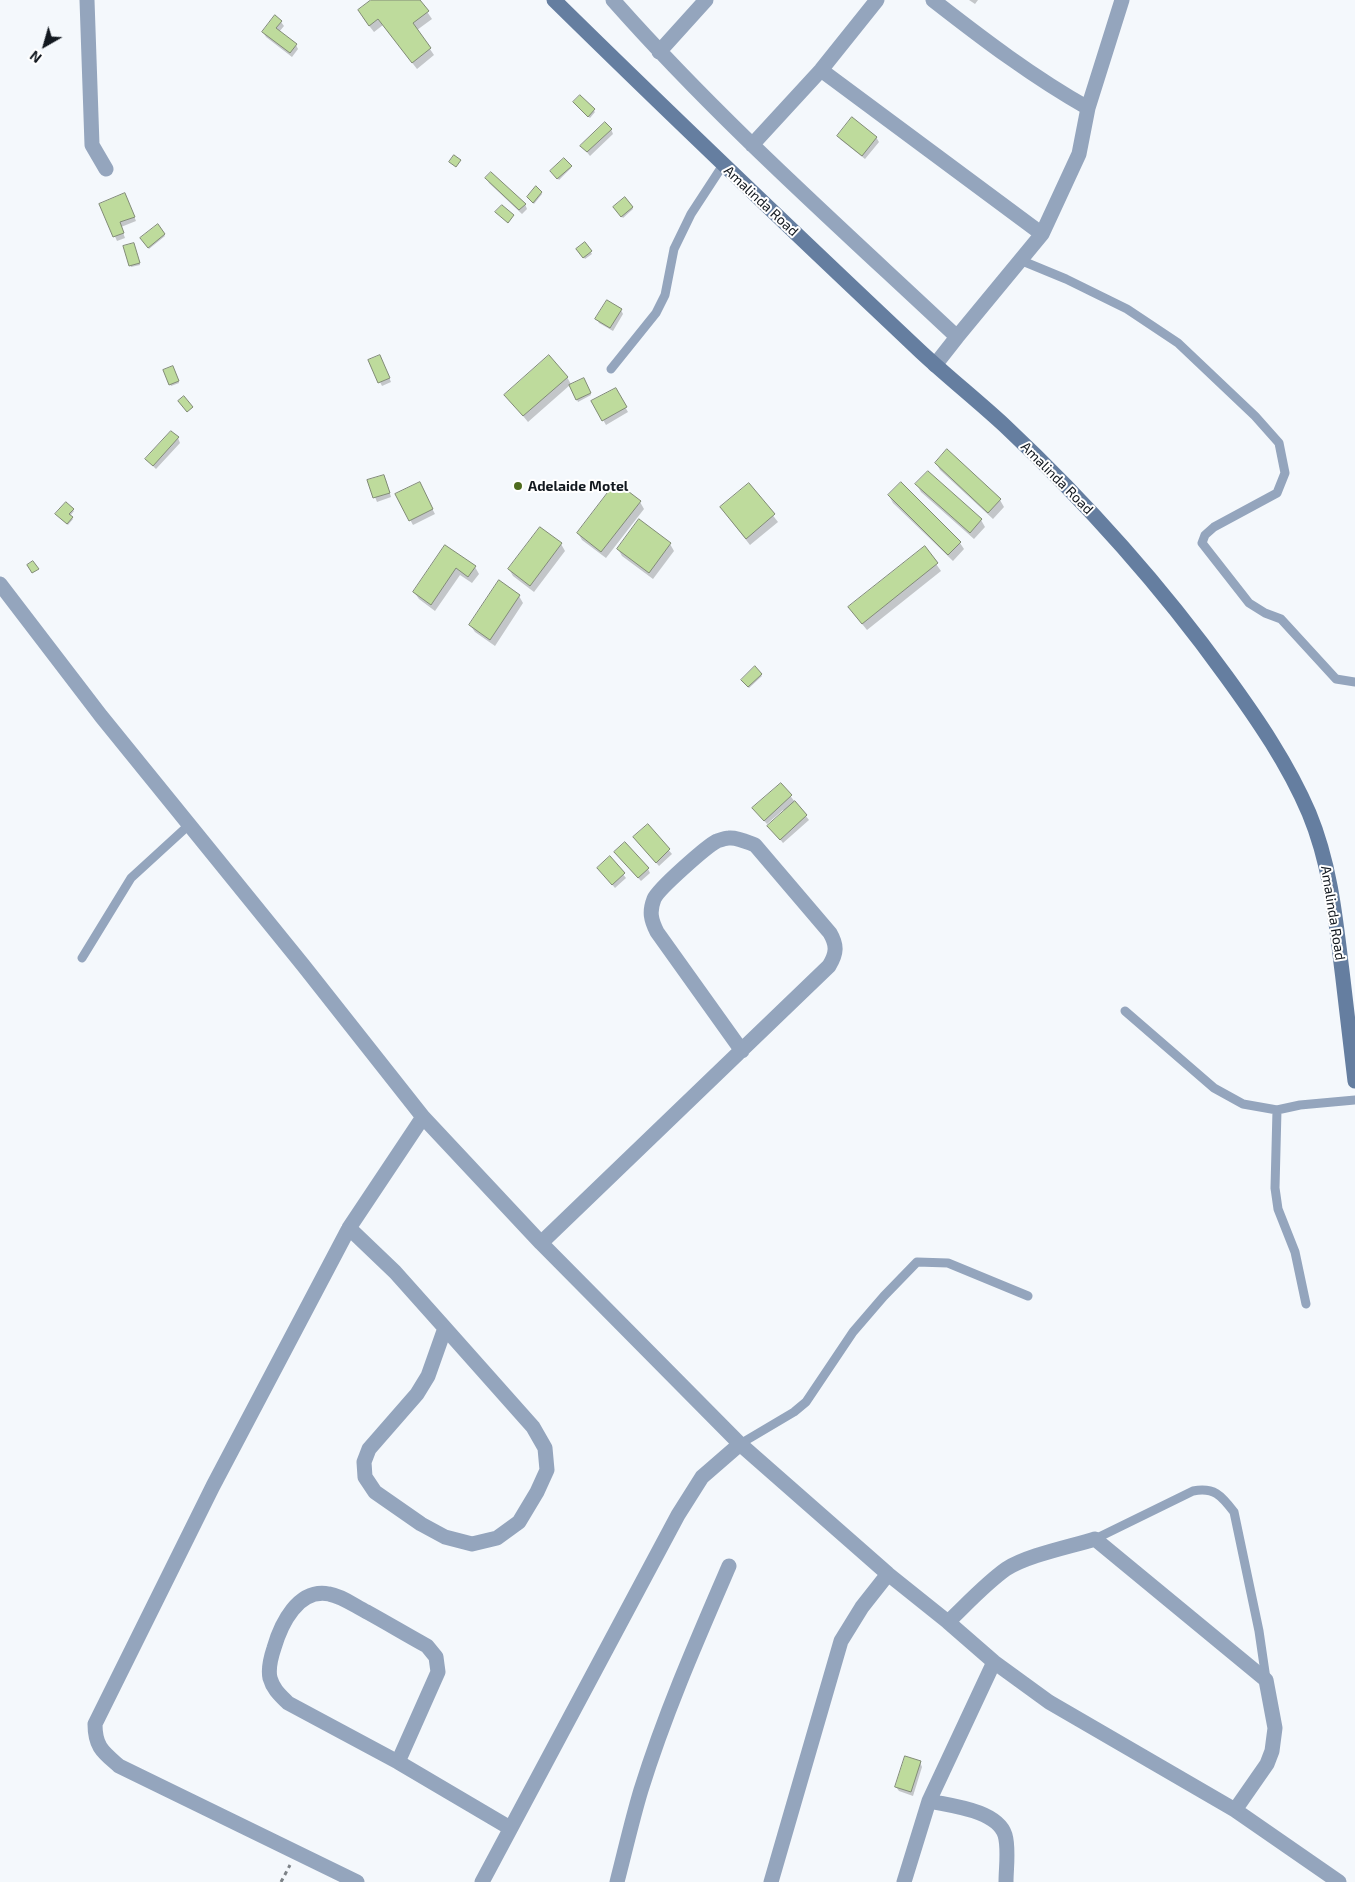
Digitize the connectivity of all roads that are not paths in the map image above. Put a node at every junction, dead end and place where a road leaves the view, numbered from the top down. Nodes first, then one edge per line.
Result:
1 (87, 0) edge
2 (554, 0) edge
3 (613, 0) edge
4 (706, 0) edge
5 (877, 0) edge
6 (933, 0) edge
7 (1122, 0) edge
8 (659, 52) junction
9 (821, 70) junction
10 (1088, 108) junction
11 (752, 145) junction
12 (724, 165) junction
13 (106, 169) dead end
14 (1042, 234) junction
15 (1020, 260) junction
16 (956, 337) junction
17 (935, 365) junction
18 (611, 369) dead end
19 (0, 584) edge
20 (1355, 682) edge
21 (190, 824) junction
22 (82, 958) dead end
23 (1125, 1011) dead end
24 (742, 1050) junction
25 (1355, 1080) edge
26 (1355, 1100) edge
27 (1277, 1110) junction
28 (423, 1117) junction
29 (349, 1228) junction
30 (541, 1243) junction
31 (1028, 1296) dead end
32 (1306, 1304) dead end
33 (445, 1328) junction
34 (740, 1444) junction
35 (1095, 1539) junction
36 (729, 1566) dead end
37 (888, 1574) junction
38 (948, 1622) junction
39 (994, 1662) junction
40 (1266, 1680) junction
41 (398, 1762) junction
42 (929, 1801) junction
43 (1235, 1810) junction
44 (510, 1828) junction
45 (357, 1882) edge
46 (482, 1882) edge
47 (617, 1882) edge
48 (771, 1882) edge
49 (904, 1882) edge
50 (1006, 1882) edge
51 (1339, 1882) edge

1 - 13 street
2 - 12 street, Amalinda Road
3 - 8 street
4 - 8 street
5 - 9 street
6 - 10 street
7 - 10 street
8 - 11 street
9 - 11 street
9 - 14 street
10 - 14 street
11 - 16 street
12 - 17 street, Amalinda Road
12 - 18 lane
14 - 15 street
15 - 16 street
15 - 20 lane
16 - 17 street
17 - 25 street, Amalinda Road
19 - 21 street
21 - 22 lane
21 - 28 street
23 - 27 lane
24 - 24 street
24 - 30 street
26 - 27 lane
27 - 32 lane
28 - 29 street
28 - 30 street
29 - 33 street
29 - 45 street
30 - 34 street
31 - 34 lane
33 - 33 street
34 - 37 street
34 - 44 street
35 - 38 street
35 - 40 street
35 - 40 lane
36 - 47 street
37 - 38 street
37 - 48 street
38 - 39 street
39 - 42 street
39 - 43 street
40 - 43 street
41 - 41 street
41 - 44 street
42 - 49 street
42 - 50 street
43 - 51 street
44 - 46 street

